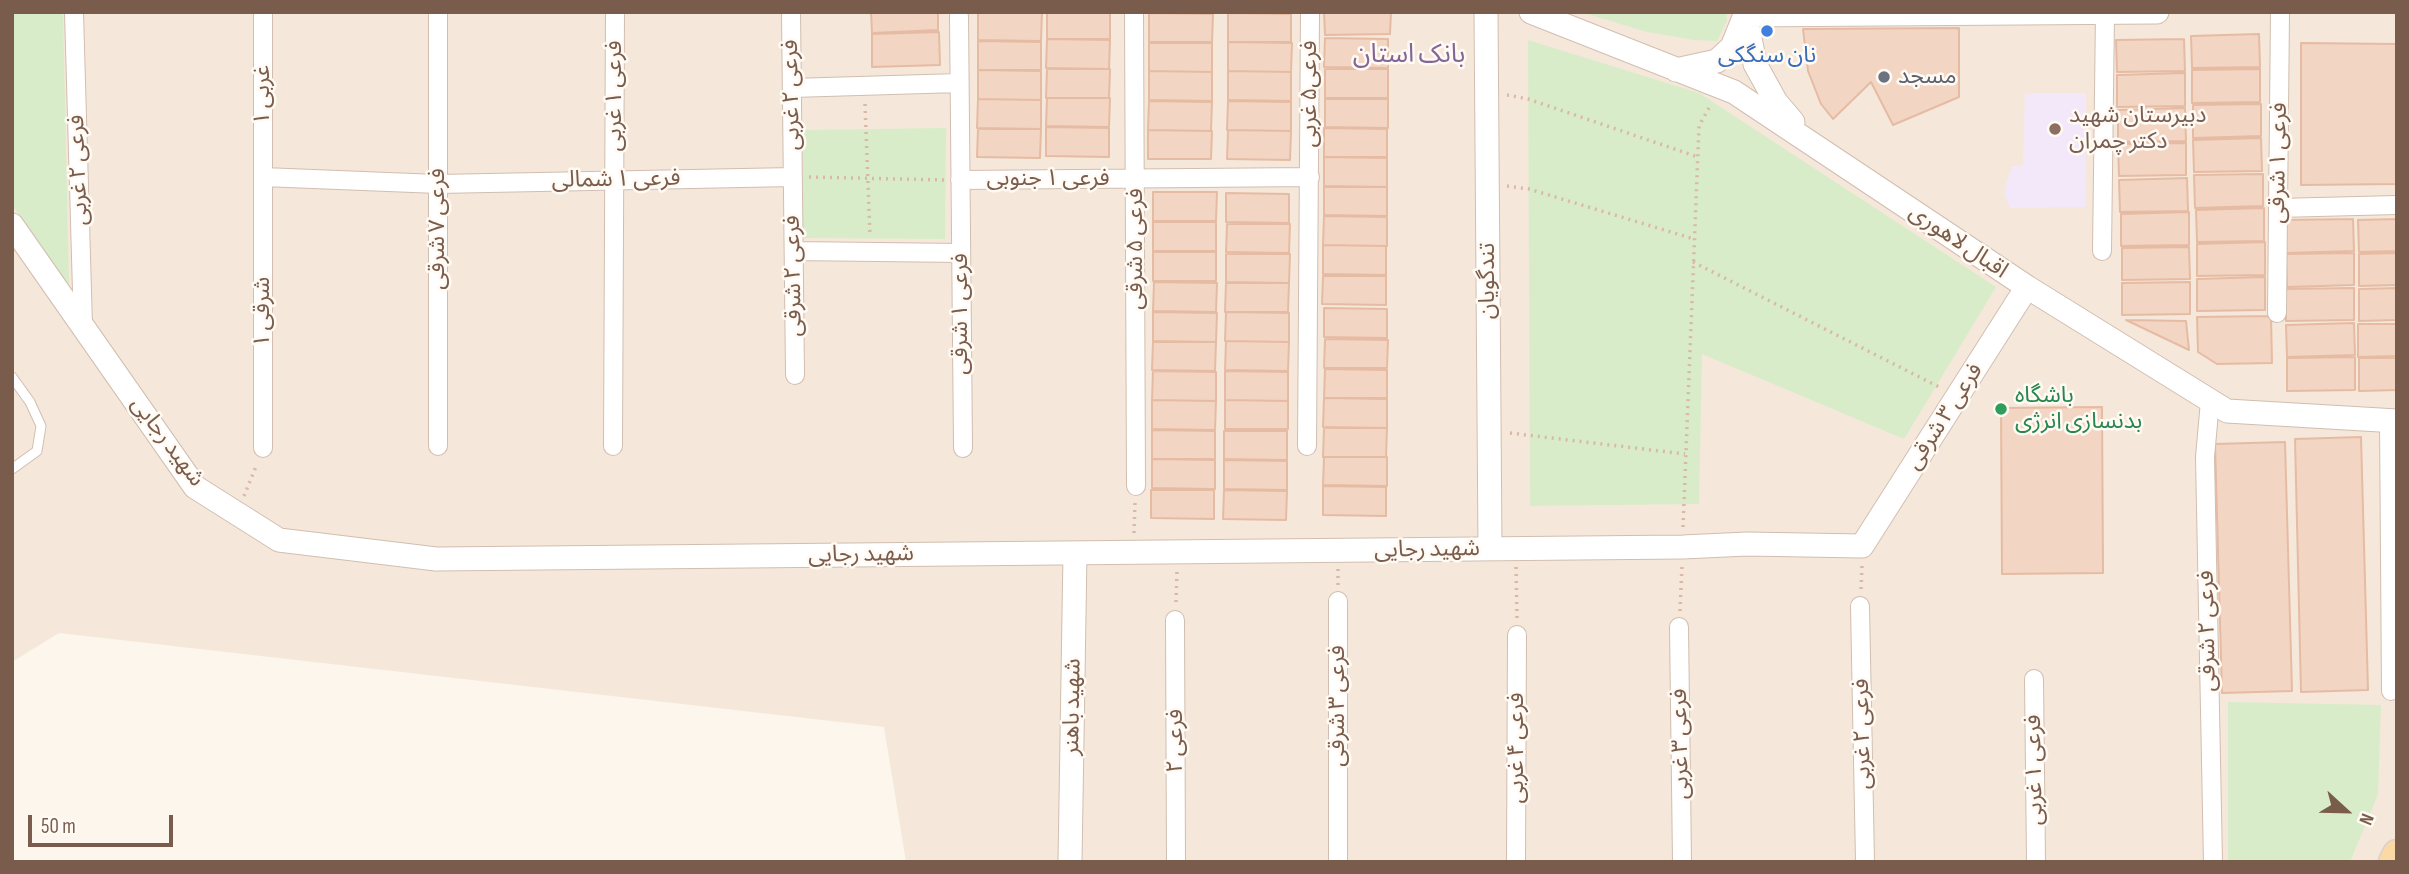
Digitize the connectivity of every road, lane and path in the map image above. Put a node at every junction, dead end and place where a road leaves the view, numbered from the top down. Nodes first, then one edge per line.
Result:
1 (262, 12) edge
2 (438, 12) edge
3 (615, 12) edge
4 (791, 12) edge
5 (1134, 12) edge
6 (1310, 12) edge
7 (1486, 12) edge
8 (1531, 12) edge
9 (2157, 12) edge
10 (2280, 12) edge
11 (75, 13) edge
12 (2105, 13) edge
13 (1745, 14) edge
14 (959, 16) dead end
15 (1676, 70) junction
16 (959, 83) junction
17 (864, 86) junction
18 (792, 88) junction
19 (1487, 92) junction
20 (1712, 102) dead end
21 (1815, 146) junction
22 (1698, 157) junction
23 (263, 177) junction
24 (793, 177) junction
25 (1310, 177) junction
26 (868, 178) junction
27 (614, 179) junction
28 (1136, 179) junction
29 (960, 180) junction
30 (438, 184) junction
31 (1488, 187) junction
32 (2397, 205) edge
33 (2278, 208) junction
34 (12, 225) edge
35 (1694, 239) junction
36 (794, 251) junction
37 (2102, 251) dead end
38 (871, 252) junction
39 (961, 253) junction
40 (1693, 262) junction
41 (2026, 287) junction
42 (2277, 313) dead end
43 (83, 326) junction
44 (795, 375) dead end
45 (12, 377) edge
46 (1959, 397) junction
47 (2210, 401) junction
48 (2393, 421) edge
49 (1489, 429) junction
50 (438, 446) dead end
51 (613, 446) dead end
52 (1307, 446) dead end
53 (263, 448) joint
54 (962, 449) dead end
55 (1685, 454) junction
56 (12, 469) edge
57 (1136, 486) joint
58 (1684, 504) dead end
59 (237, 514) junction
60 (1862, 546) junction
61 (1683, 547) junction
62 (1490, 549) junction
63 (1515, 549) junction
64 (1338, 551) junction
65 (1134, 552) junction
66 (1177, 552) junction
67 (1075, 553) junction
68 (1338, 601) joint
69 (1860, 606) joint
70 (1175, 620) joint
71 (1679, 627) joint
72 (1517, 635) joint
73 (2034, 679) dead end
74 (2391, 691) dead end
75 (2397, 853) edge
76 (1070, 862) edge
77 (1176, 862) edge
78 (1338, 862) edge
79 (1516, 862) edge
80 (1682, 862) edge
81 (1865, 862) edge
82 (2036, 862) edge
83 (2213, 862) edge
84 (2393, 862) edge

1 - 23 street, ۱ غربی
2 - 30 street, فرعی ۷ شرقی
3 - 27 street, فرعی ۱ غربی
4 - 18 street, فرعی ۲ غربی
5 - 28 street, فرعی ۵ شرقی
6 - 25 street, فرعی۵ غربی
7 - 19 street, تندگویان
8 - 15 street, اقبال لاهوری
9 - 12 street
10 - 33 street, فرعی ۱ شرقی
11 - 43 street, فرعی ۲ غربی
12 - 13 street
12 - 37 street
13 - 15 street
13 - 21 street
14 - 16 street
15 - 21 street, اقبال لاهوری
16 - 17 street
16 - 29 street
17 - 18 street
17 - 26 path
18 - 24 street, فرعی ۲ غربی
19 - 22 path
19 - 31 street, تندگویان
20 - 22 path
21 - 41 street, اقبال لاهوری
22 - 35 path
23 - 30 street
23 - 53 street, ۱ شرقی
24 - 26 path
24 - 27 street, فرعی ۱ شمالی
24 - 36 street, فرعی ۲ شرقی
25 - 28 street
25 - 52 street
26 - 29 path
26 - 38 path
27 - 30 street, فرعی ۱ شمالی
27 - 51 street
28 - 29 street, فرعی ۱ جنوبی
28 - 57 street, فرعی ۵ شرقی
29 - 39 street, فرعی ۱ شرقی
30 - 50 street, فرعی ۷ شرقی
31 - 35 path
31 - 49 street, تندگویان
32 - 33 street
33 - 42 street, فرعی ۱ شرقی
34 - 43 street, شهید رجایی
35 - 40 path
36 - 38 street
36 - 44 street, فرعی ۲ شرقی
38 - 39 street
39 - 54 street, فرعی ۱ شرقی
40 - 46 path
40 - 55 path
41 - 46 street, فرعی ۳ شرقی
41 - 47 street, اقبال لاهوری
43 - 59 street, شهید رجایی
45 - 56 lane
46 - 60 street, فرعی ۳ شرقی
47 - 48 street, اقبال لاهوری
47 - 83 street, فرعی ۲ شرقی
48 - 74 street
49 - 55 path
49 - 62 street, تندگویان
53 - 59 path
55 - 58 path
57 - 65 path
59 - 67 street, شهید رجایی
60 - 61 street, شهید رجایی
60 - 69 path
61 - 63 street, شهید رجایی
61 - 71 path
62 - 63 street, شهید رجایی
62 - 64 street, شهید رجایی
63 - 72 path
64 - 66 street, شهید رجایی
64 - 68 path
65 - 66 street, شهید رجایی
65 - 67 street, شهید رجایی
66 - 70 path
67 - 76 street, شهید باهنر
68 - 78 street, فرعی ۳ شرقی
69 - 81 street, فرعی ۲ غربی
70 - 77 street, فرعی ۲
71 - 80 street, فرعی ۳ غربی
72 - 79 street, فرعی ۴ غربی
73 - 82 street, فرعی ۱ غربی
75 - 84 main road

